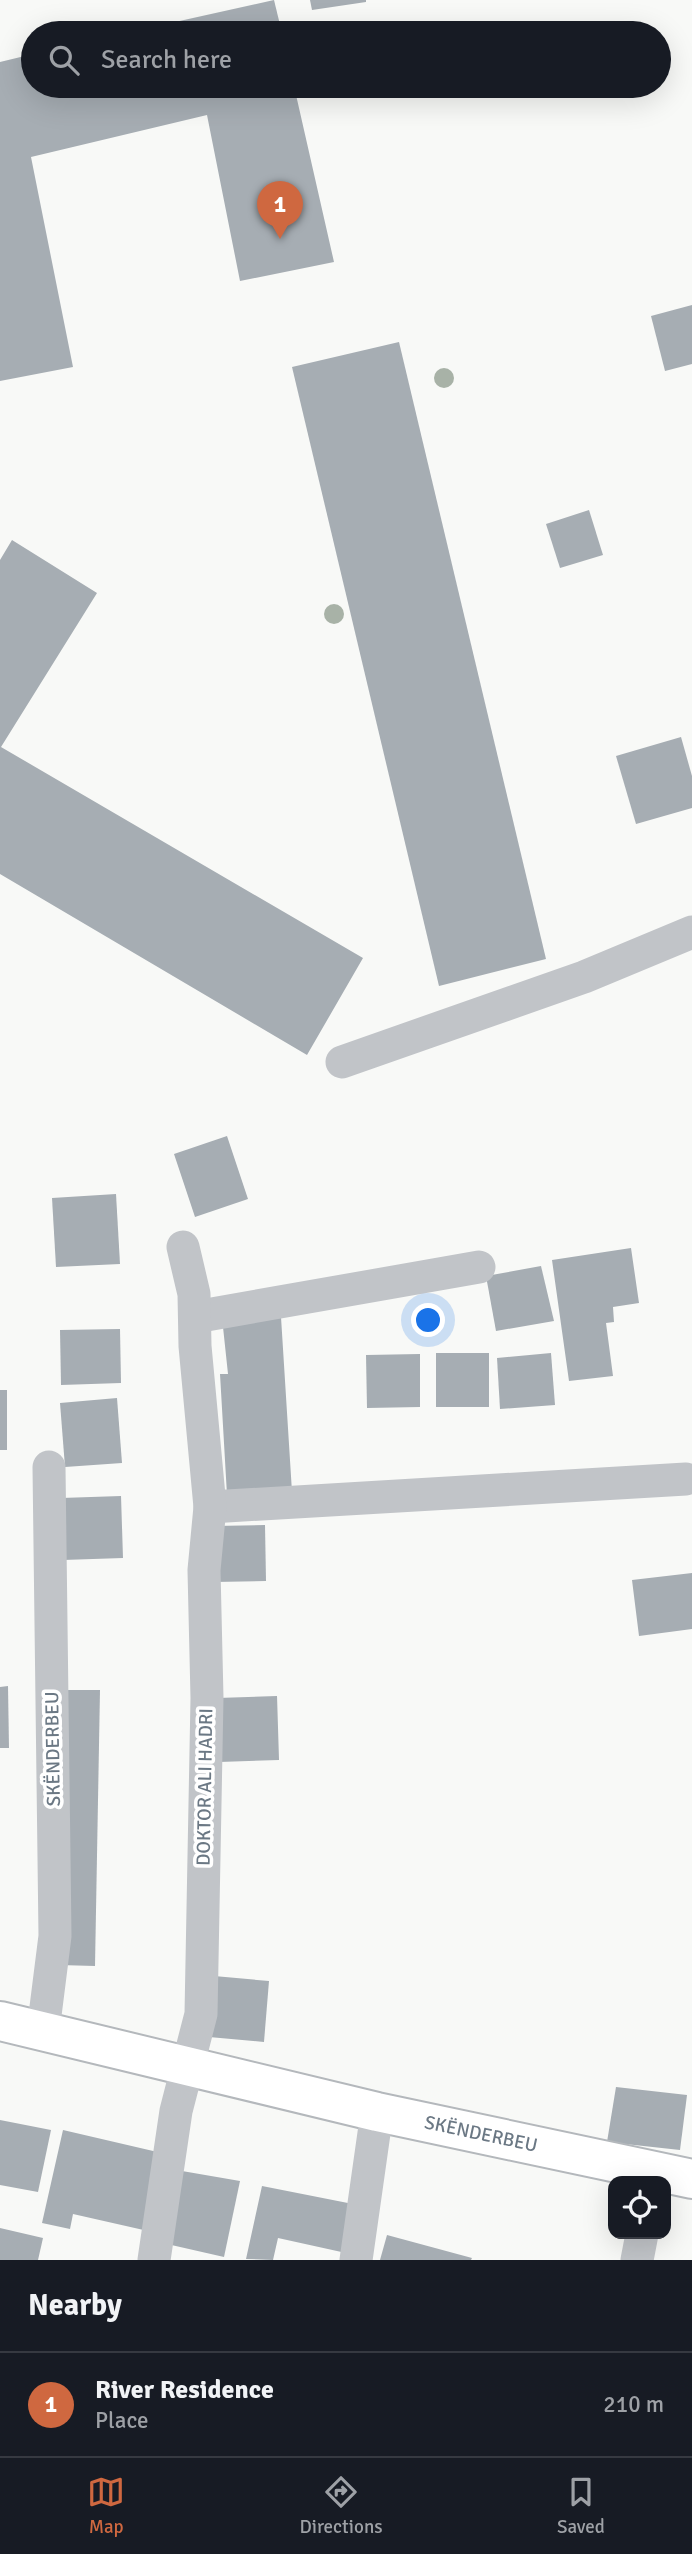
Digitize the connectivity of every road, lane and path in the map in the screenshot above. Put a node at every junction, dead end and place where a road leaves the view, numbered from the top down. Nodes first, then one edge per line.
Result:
1 (692, 932) edge
2 (342, 1062) dead end
3 (183, 1247) dead end
4 (479, 1267) dead end
5 (195, 1317) junction
6 (49, 1467) dead end
7 (686, 1479) dead end
8 (210, 1507) junction
9 (0, 2021) edge
10 (43, 2031) junction
11 (190, 2067) junction
12 (377, 2112) junction
13 (652, 2176) edge
14 (671, 2177) edge
15 (692, 2179) edge
16 (641, 2239) edge
17 (154, 2260) edge
18 (356, 2260) edge
19 (637, 2260) edge

1 - 2 street
3 - 5 street, DOKTOR ALI HADRI
4 - 5 street
5 - 8 street, DOKTOR ALI HADRI
6 - 10 street, SKËNDERBEU
7 - 8 street
8 - 11 street, DOKTOR ALI HADRI
9 - 10 main road, SKËNDERBEU
10 - 11 main road, SKËNDERBEU
11 - 12 main road, SKËNDERBEU
11 - 17 street
12 - 13 main road, SKËNDERBEU
12 - 18 street
14 - 15 main road, SKËNDERBEU
16 - 19 street

